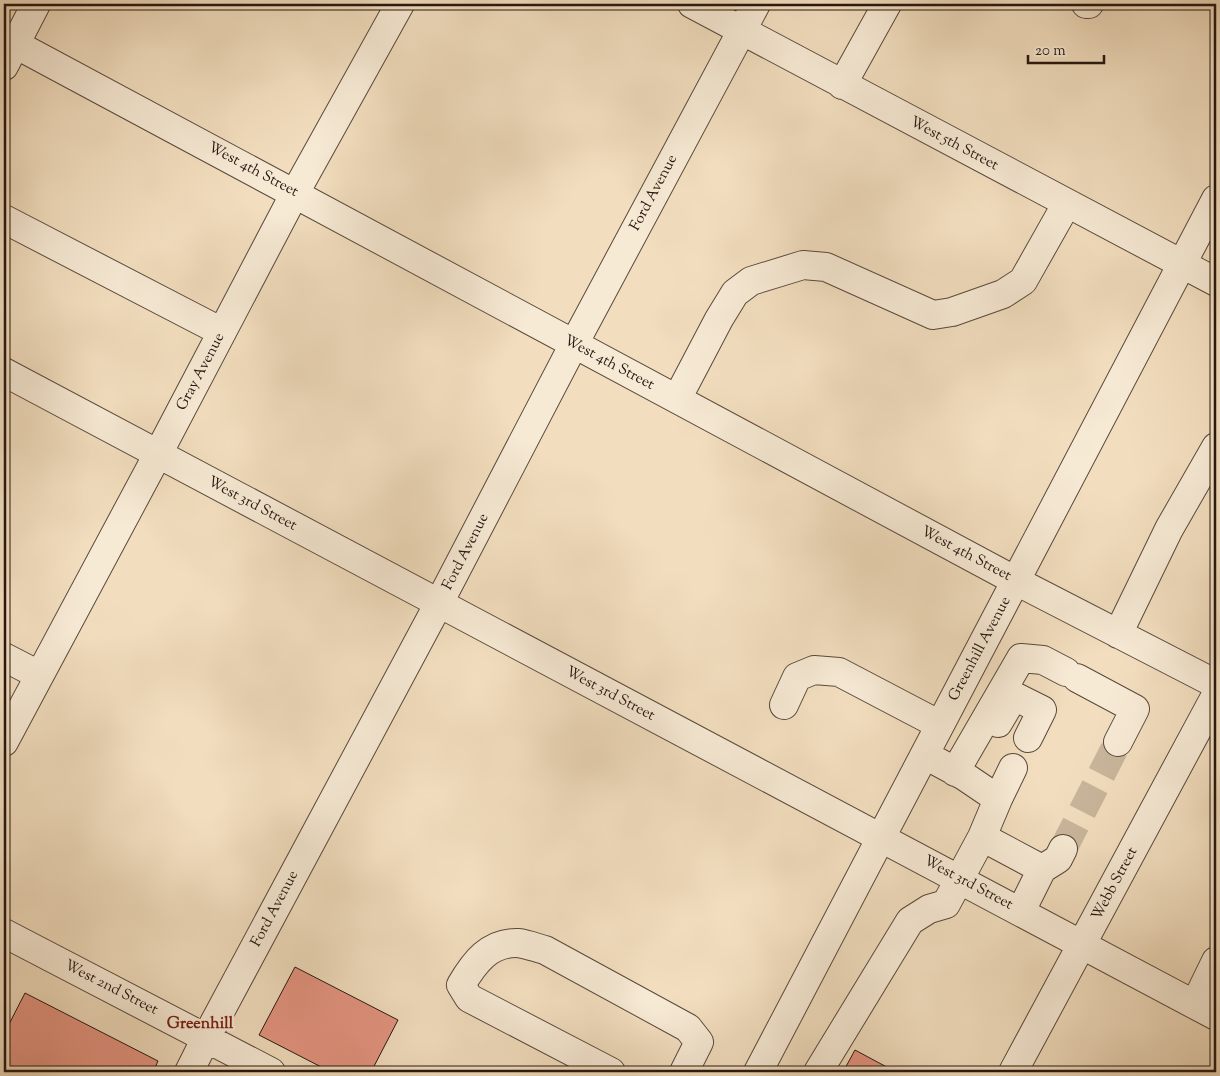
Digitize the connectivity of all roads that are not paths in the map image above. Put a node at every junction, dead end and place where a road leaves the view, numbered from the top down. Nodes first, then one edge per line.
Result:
1 (36, 4) edge
2 (400, 4) edge
3 (692, 4) edge
4 (756, 4) edge
5 (887, 4) edge
6 (741, 31) junction
7 (8, 49) edge
8 (842, 85) junction
9 (295, 193) junction
10 (1216, 200) edge
11 (1067, 203) junction
12 (4, 219) edge
13 (1182, 264) junction
14 (1216, 282) edge
15 (222, 332) junction
16 (574, 344) junction
17 (4, 372) edge
18 (677, 399) junction
19 (1216, 447) edge
20 (158, 454) junction
21 (1016, 581) junction
22 (439, 603) junction
23 (1118, 634) junction
24 (4, 657) edge
25 (38, 675) junction
26 (1216, 684) edge
27 (1216, 695) edge
28 (784, 705) dead end
29 (940, 725) junction
30 (1028, 738) dead end
31 (4, 742) edge
32 (1118, 742) tunnel mouth
33 (969, 749) junction
34 (925, 755) junction
35 (1013, 768) dead end
36 (955, 772) junction
37 (998, 799) junction
38 (982, 837) junction
39 (881, 838) junction
40 (1063, 848) tunnel mouth
41 (1042, 869) junction
42 (960, 879) junction
43 (1021, 911) junction
44 (4, 933) edge
45 (1082, 945) junction
46 (1216, 961) edge
47 (1205, 1010) edge
48 (206, 1038) junction
49 (189, 1072) edge
50 (271, 1072) edge
51 (611, 1072) edge
52 (684, 1072) edge
53 (758, 1072) edge
54 (818, 1072) edge
55 (1013, 1072) edge

1 - 7 street
2 - 9 street, Gray Avenue
3 - 6 street, West 5th Street
4 - 6 street, Ford Avenue
5 - 8 street
6 - 8 street, West 5th Street
6 - 16 street, Ford Avenue
7 - 9 street, West 4th Street
8 - 11 street, West 5th Street
9 - 15 street, Gray Avenue
9 - 16 street, West 4th Street
10 - 13 street, Greenhill Avenue
11 - 13 street, West 5th Street
11 - 18 street
12 - 15 street
13 - 14 street, West 5th Street
13 - 21 street, Greenhill Avenue
15 - 20 street, Gray Avenue
16 - 18 street, West 4th Street
16 - 22 street, Ford Avenue
17 - 20 street, West 3rd Street
18 - 21 street, West 4th Street
19 - 23 street
20 - 22 street, West 3rd Street
20 - 25 street, Gray Avenue
21 - 23 street, West 4th Street
21 - 29 street, Greenhill Avenue
22 - 39 street, West 3rd Street
22 - 48 street, Ford Avenue
23 - 26 street, West 4th Street
24 - 25 street
25 - 31 street, Gray Avenue
27 - 45 street, Webb Street
28 - 29 street
29 - 34 street, Greenhill Avenue
30 - 33 street
32 - 33 street
33 - 36 street
34 - 36 street
34 - 39 street, Greenhill Avenue
35 - 37 street
36 - 37 street
37 - 38 street
38 - 41 street
38 - 42 street
39 - 42 street, West 3rd Street
39 - 53 street, Greenhill Avenue
40 - 41 street
41 - 43 street
42 - 43 street, West 3rd Street
42 - 54 street
43 - 45 street, West 3rd Street
44 - 48 street, West 2nd Street
45 - 47 street, West 3rd Street
45 - 55 street, Webb Street
46 - 47 street
48 - 49 street, Ford Avenue
48 - 50 street, West 2nd Street
51 - 52 street

